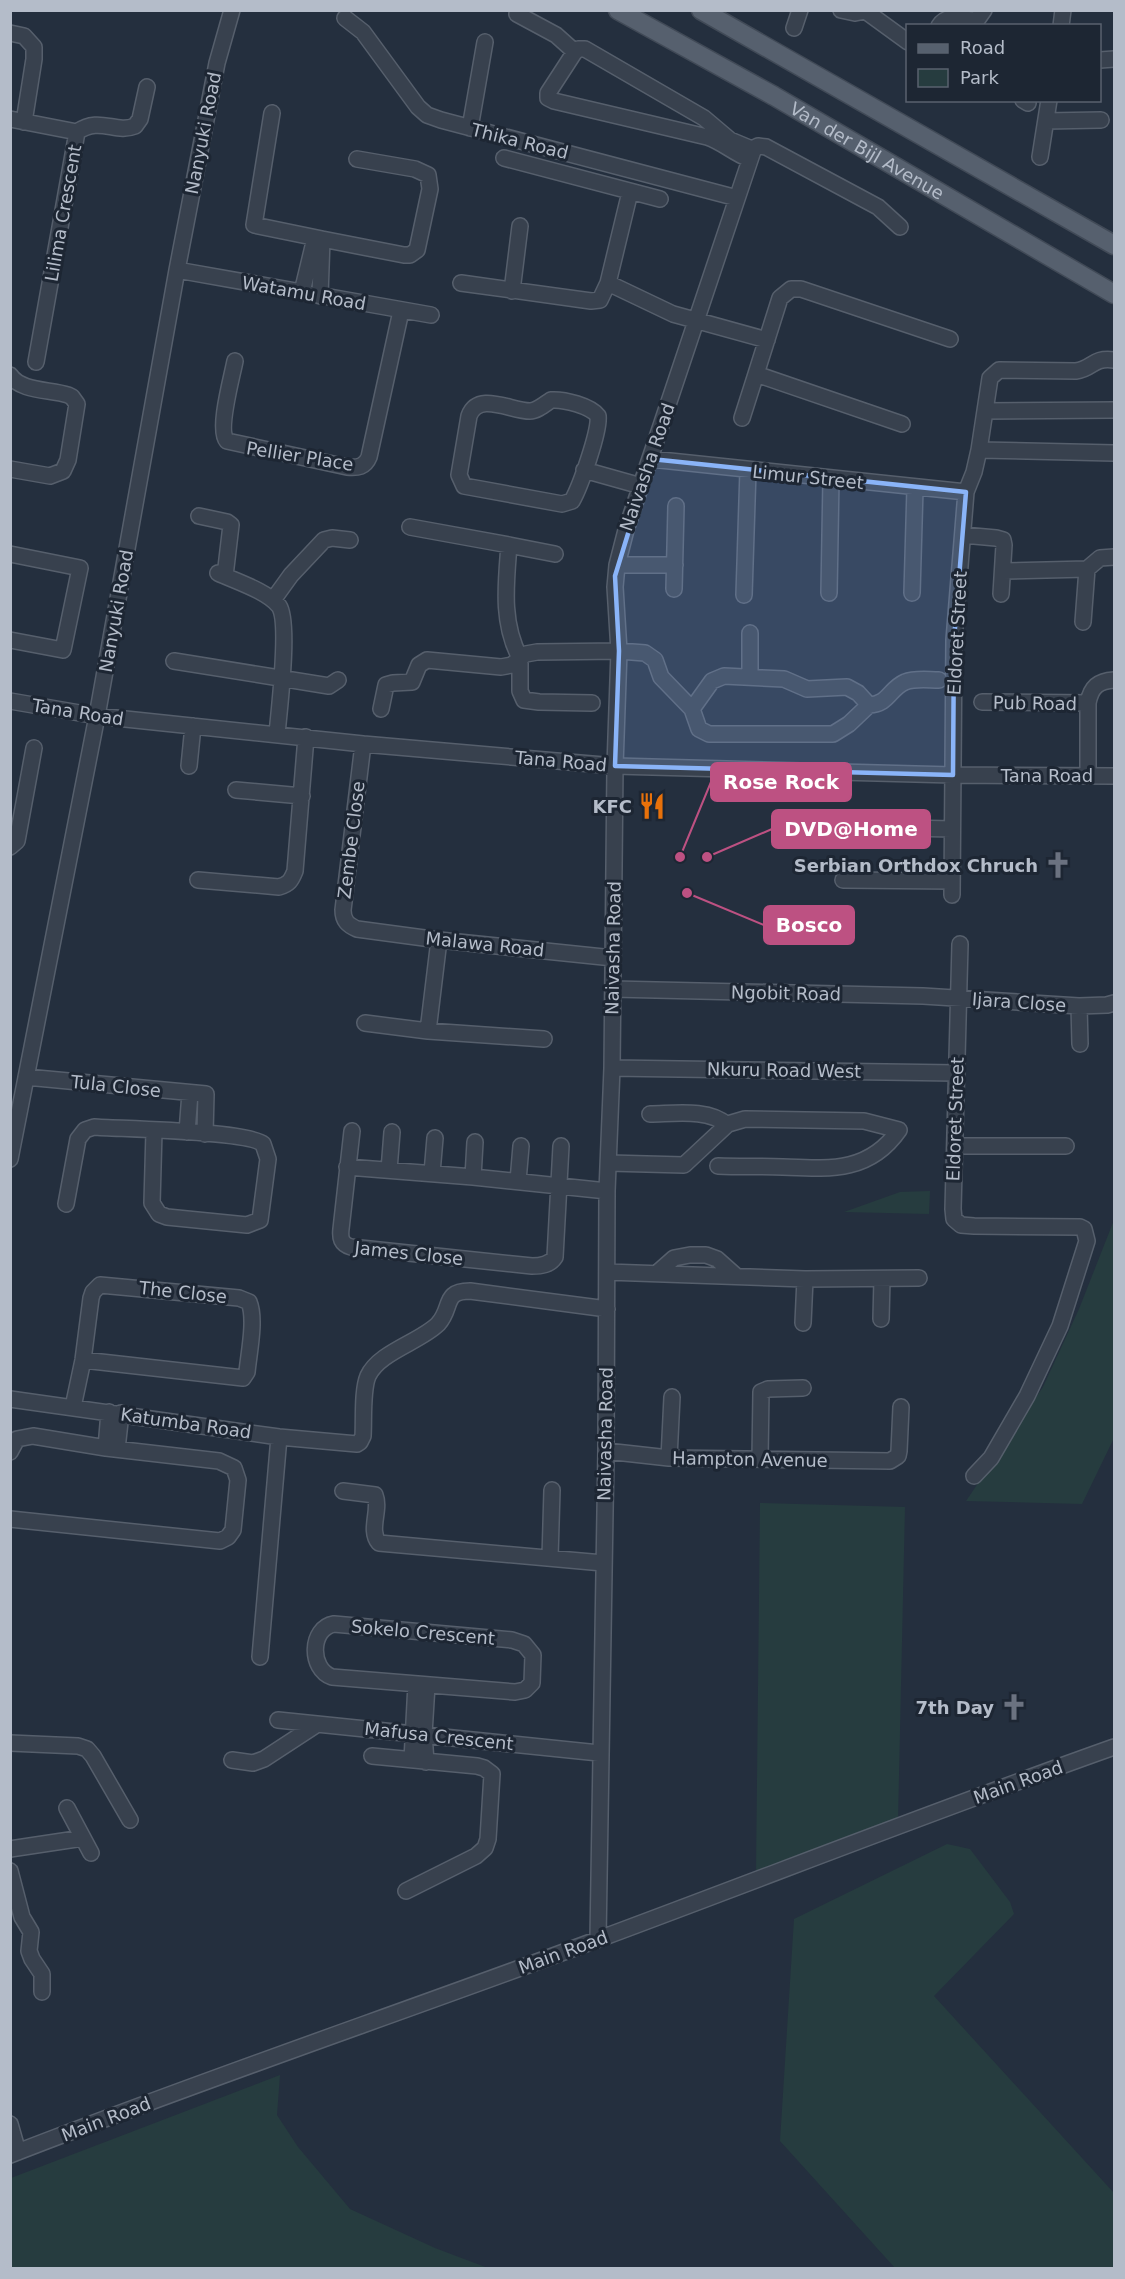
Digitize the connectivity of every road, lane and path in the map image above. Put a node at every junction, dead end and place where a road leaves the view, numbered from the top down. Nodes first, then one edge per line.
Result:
1 (222, 10) edge
2 (232, 10) edge
3 (618, 10) edge
4 (701, 10) edge
5 (800, 10) edge
6 (841, 10) edge
7 (984, 10) edge
8 (864, 11) edge
9 (517, 14) dead end
10 (345, 18) dead end
11 (940, 24) edge
12 (794, 28) dead end
13 (10, 33) edge
14 (906, 41) edge
15 (486, 42) dead end
16 (575, 52) junction
17 (217, 63) junction
18 (147, 87) dead end
19 (1049, 102) edge
20 (690, 109) junction
21 (272, 113) dead end
22 (17, 120) edge
23 (1101, 120) dead end
24 (1046, 121) junction
25 (470, 128) junction
26 (77, 132) junction
27 (679, 132) junction
28 (752, 154) junction
29 (1041, 157) dead end
30 (504, 158) dead end
31 (357, 159) dead end
32 (630, 192) junction
33 (737, 198) junction
34 (660, 199) dead end
35 (520, 226) dead end
36 (900, 227) dead end
37 (319, 238) junction
38 (1114, 245) edge
39 (315, 267) junction
40 (177, 270) junction
41 (461, 283) dead end
42 (608, 283) junction
43 (512, 291) junction
44 (302, 292) junction
45 (1114, 294) edge
46 (320, 296) junction
47 (400, 311) junction
48 (431, 315) dead end
49 (697, 321) junction
50 (950, 339) dead end
51 (767, 340) junction
52 (1114, 360) edge
53 (236, 361) dead end
54 (36, 362) dead end
55 (756, 374) junction
56 (10, 375) edge
57 (1114, 410) edge
58 (985, 411) junction
59 (742, 418) dead end
60 (902, 424) dead end
61 (979, 450) junction
62 (1114, 453) edge
63 (651, 459) junction
64 (10, 469) edge
65 (584, 470) junction
66 (748, 470) junction
67 (831, 479) junction
68 (641, 486) junction
69 (915, 488) junction
70 (966, 492) junction
71 (676, 506) dead end
72 (200, 516) dead end
73 (410, 527) dead end
74 (963, 535) junction
75 (350, 540) dead end
76 (509, 545) junction
77 (10, 554) edge
78 (555, 554) dead end
79 (1114, 557) edge
80 (617, 565) junction
81 (675, 565) junction
82 (1087, 569) junction
83 (1003, 571) junction
84 (674, 589) dead end
85 (829, 593) dead end
86 (912, 593) dead end
87 (1001, 594) dead end
88 (744, 595) dead end
89 (273, 600) junction
90 (1083, 622) dead end
91 (750, 633) dead end
92 (10, 640) edge
93 (619, 651) junction
94 (520, 658) junction
95 (174, 662) dead end
96 (281, 677) junction
97 (750, 677) junction
98 (338, 680) dead end
99 (939, 680) dead end
100 (1114, 680) edge
101 (10, 701) edge
102 (982, 702) dead end
103 (592, 703) dead end
104 (1088, 703) junction
105 (869, 705) junction
106 (381, 709) dead end
107 (692, 709) junction
108 (97, 716) junction
109 (194, 726) junction
110 (277, 734) junction
111 (306, 737) junction
112 (363, 744) junction
113 (34, 748) dead end
114 (189, 766) dead end
115 (615, 766) junction
116 (953, 775) junction
117 (1088, 775) junction
118 (1114, 776) edge
119 (236, 790) dead end
120 (302, 796) junction
121 (901, 821) dead end
122 (952, 829) junction
123 (10, 847) edge
124 (198, 880) dead end
125 (843, 880) dead end
126 (357, 929) joint
127 (439, 940) junction
128 (960, 944) dead end
129 (613, 958) junction
130 (613, 989) junction
131 (960, 998) junction
132 (1114, 1003) edge
133 (1079, 1006) junction
134 (365, 1023) dead end
135 (428, 1030) junction
136 (543, 1039) dead end
137 (1080, 1044) dead end
138 (612, 1068) junction
139 (956, 1073) junction
140 (26, 1077) junction
141 (190, 1093) junction
142 (650, 1114) dead end
143 (727, 1125) junction
144 (154, 1131) junction
145 (352, 1131) dead end
146 (187, 1132) junction
147 (392, 1132) dead end
148 (206, 1134) junction
149 (435, 1138) dead end
150 (475, 1142) dead end
151 (521, 1146) dead end
152 (561, 1146) dead end
153 (955, 1146) junction
154 (1066, 1146) dead end
155 (10, 1159) edge
156 (609, 1163) junction
157 (718, 1166) dead end
158 (347, 1167) junction
159 (389, 1170) junction
160 (432, 1173) junction
161 (473, 1177) junction
162 (518, 1181) junction
163 (558, 1190) junction
164 (608, 1196) junction
165 (66, 1204) dead end
166 (607, 1272) junction
167 (919, 1278) dead end
168 (805, 1279) junction
169 (882, 1279) junction
170 (607, 1309) junction
171 (882, 1319) dead end
172 (803, 1323) dead end
173 (83, 1360) junction
174 (804, 1388) dead end
175 (672, 1397) dead end
176 (10, 1399) edge
177 (73, 1407) junction
178 (901, 1407) dead end
179 (115, 1413) junction
180 (279, 1437) junction
181 (360, 1442) joint
182 (111, 1449) junction
183 (606, 1451) junction
184 (10, 1452) edge
185 (669, 1458) junction
186 (760, 1459) junction
187 (974, 1476) dead end
188 (552, 1490) dead end
189 (343, 1491) dead end
190 (10, 1518) edge
191 (550, 1558) junction
192 (603, 1563) junction
193 (260, 1657) dead end
194 (421, 1685) junction
195 (278, 1720) dead end
196 (316, 1725) junction
197 (418, 1733) junction
198 (10, 1743) edge
199 (1114, 1747) edge
200 (599, 1753) junction
201 (372, 1756) dead end
202 (232, 1761) dead end
203 (419, 1761) junction
204 (67, 1808) dead end
205 (130, 1820) dead end
206 (83, 1838) junction
207 (10, 1849) edge
208 (91, 1853) dead end
209 (10, 1871) edge
210 (406, 1891) dead end
211 (16, 1919) edge
212 (598, 1940) junction
213 (42, 1992) dead end
214 (10, 2124) edge
215 (14, 2154) edge

1 - 17 street, Nanyuki Road
2 - 17 street, Nanyuki Road
3 - 45 main road, Van der Bijl Avenue
4 - 38 main road
5 - 12 street
6 - 8 street
7 - 11 street
8 - 14 street
9 - 16 street
10 - 25 street, Thika Road
13 - 22 street
15 - 25 street
16 - 20 street
16 - 27 street
17 - 40 street, Nanyuki Road
18 - 26 street
19 - 24 street
20 - 27 street
20 - 28 street
21 - 37 street
22 - 26 street, Lilima Crescent
23 - 24 street
24 - 29 street
25 - 33 street, Thika Road
26 - 54 street, Lilima Crescent
27 - 28 street
28 - 33 street, Naivasha Road
28 - 36 street
30 - 32 street
31 - 37 street
32 - 34 street
32 - 42 street
33 - 49 street, Naivasha Road
35 - 43 street
37 - 39 street
39 - 44 street
39 - 46 street
40 - 44 street, Watamu Road
40 - 108 street, Nanyuki Road
41 - 43 street
42 - 43 street
42 - 49 street
44 - 46 street, Watamu Road
46 - 47 street, Watamu Road
47 - 48 street, Watamu Road
47 - 53 street, Pellier Place
49 - 51 street
49 - 63 street, Naivasha Road
50 - 51 street
51 - 55 street
52 - 58 street, Eldoret Street
55 - 59 street
55 - 60 street
56 - 64 street
57 - 58 street
58 - 61 street, Eldoret Street
61 - 62 street
61 - 70 street, Eldoret Street
63 - 66 street, Limur Street
63 - 68 street, Naivasha Road
65 - 65 street
65 - 68 street
66 - 67 street, Limur Street
66 - 88 street
67 - 69 street, Limur Street
67 - 85 street
68 - 80 street, Naivasha Road
69 - 70 street, Limur Street
69 - 86 street
70 - 74 street, Eldoret Street
71 - 81 street
72 - 89 street
73 - 76 street
74 - 83 street
74 - 116 street, Eldoret Street
75 - 89 street
76 - 78 street
76 - 94 street
77 - 92 street
79 - 82 street
80 - 81 street
80 - 93 street, Naivasha Road
81 - 84 street
82 - 83 street
82 - 90 street
83 - 87 street
89 - 96 street
91 - 97 street
93 - 94 street
93 - 107 street
93 - 115 street, Naivasha Road
94 - 103 street
94 - 106 street
95 - 96 street
96 - 98 street
96 - 110 street
97 - 105 street
97 - 107 street
99 - 105 street
100 - 104 street
101 - 108 street, Tana Road
102 - 104 street, Pub Road
104 - 117 street
105 - 107 street
108 - 109 street, Tana Road
108 - 140 street, Nanyuki Road
109 - 110 street, Tana Road
109 - 114 street
110 - 111 street, Tana Road
111 - 112 street, Tana Road
111 - 120 street
112 - 115 street, Tana Road
112 - 126 street, Zembe Close
113 - 123 street
115 - 116 street, Tana Road
115 - 129 street, Naivasha Road
116 - 117 street, Tana Road
116 - 122 street, Eldoret Street
117 - 118 street, Tana Road
119 - 120 street
120 - 124 street
121 - 122 street
122 - 125 street, Eldoret Street
126 - 127 street, Malawa Road
127 - 129 street, Malawa Road
127 - 135 street
128 - 131 street, Eldoret Street
129 - 130 street, Naivasha Road
130 - 131 street, Ngobit Road
130 - 138 street, Naivasha Road
131 - 133 street, Ijara Close
131 - 139 street, Eldoret Street
132 - 133 street, Ijara Close
133 - 137 street
134 - 135 street
135 - 136 street
138 - 139 street, Nkuru Road West
138 - 156 street, Naivasha Road
139 - 153 street, Eldoret Street
140 - 141 street, Tula Close
140 - 155 street, Nanyuki Road
141 - 146 street
141 - 148 street, Tula Close
142 - 143 street
143 - 156 street
143 - 157 street
144 - 146 street
144 - 148 street
144 - 165 street
145 - 158 street
146 - 148 street
147 - 159 street
149 - 160 street
150 - 161 street
151 - 162 street
152 - 163 street
153 - 154 street
153 - 187 street, Eldoret Street
156 - 164 street, Naivasha Road
158 - 159 street
158 - 163 street, James Close
159 - 160 street
160 - 161 street
161 - 162 street
162 - 163 street
163 - 164 street
164 - 166 street, Naivasha Road
166 - 168 street
166 - 170 street, Naivasha Road
167 - 169 street
168 - 169 street
168 - 172 street
169 - 171 street
170 - 181 street, James Close
170 - 183 street, Naivasha Road
173 - 173 street, The Close
173 - 177 street, The Close
174 - 186 street
175 - 185 street
176 - 177 street, Katumba Road
177 - 179 street, Katumba Road
178 - 186 street, Hampton Avenue
179 - 180 street, Katumba Road
179 - 182 street
180 - 181 street, Katumba Road
180 - 193 street
182 - 184 street
182 - 190 street
183 - 185 street, Hampton Avenue
183 - 192 street, Naivasha Road
185 - 186 street, Hampton Avenue
188 - 191 street
189 - 191 street
191 - 192 street
192 - 200 street, Naivasha Road
194 - 194 street, Sokelo Crescent
194 - 197 street
195 - 196 street, Mafusa Crescent
196 - 197 street, Mafusa Crescent
196 - 202 street
197 - 200 street, Mafusa Crescent
197 - 203 street
198 - 205 street
199 - 212 street, Main Road
200 - 212 street, Naivasha Road
201 - 203 street
203 - 210 street
204 - 206 street
206 - 207 street
206 - 208 street
209 - 211 street
211 - 213 street
212 - 215 street, Main Road
214 - 215 street

